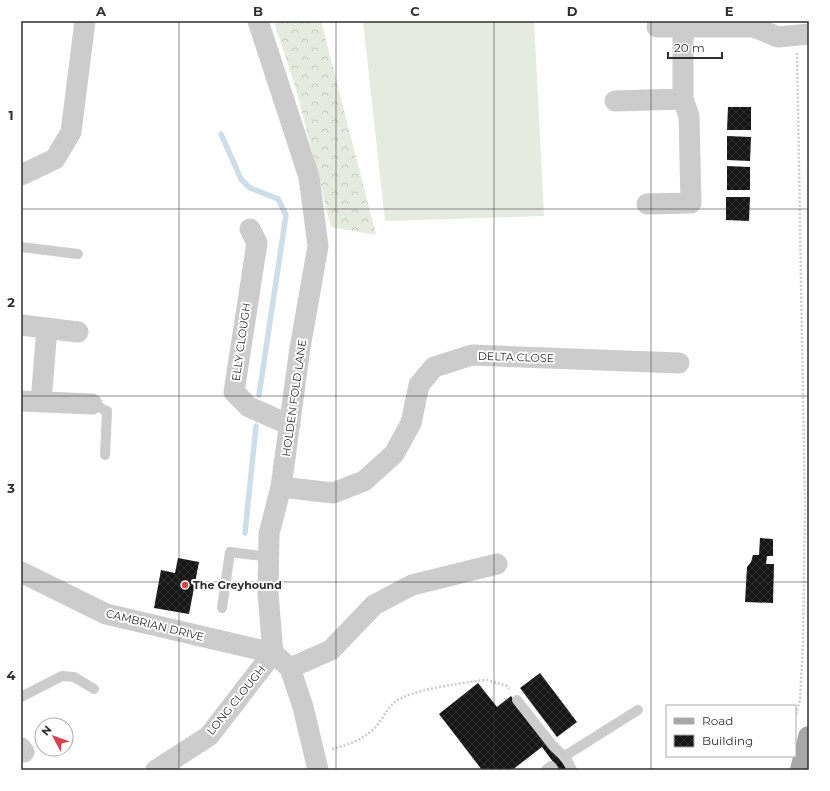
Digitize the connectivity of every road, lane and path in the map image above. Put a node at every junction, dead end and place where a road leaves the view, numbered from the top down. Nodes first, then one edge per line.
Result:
1 (85, 21) edge
2 (258, 21) edge
3 (657, 24) edge
4 (683, 28) junction
5 (803, 35) edge
6 (683, 99) junction
7 (615, 101) dead end
8 (21, 175) edge
9 (647, 204) dead end
10 (250, 230) dead end
11 (21, 247) edge
12 (78, 254) dead end
13 (21, 324) edge
14 (47, 328) junction
15 (78, 332) dead end
16 (679, 363) dead end
17 (31, 401) edge
18 (92, 404) joint
19 (290, 425) junction
20 (105, 455) dead end
21 (281, 487) junction
22 (269, 557) junction
23 (497, 564) dead end
24 (21, 572) edge
25 (222, 608) dead end
26 (273, 653) junction
27 (290, 668) junction
28 (94, 689) dead end
29 (21, 697) edge
30 (517, 700) joint
31 (638, 710) dead end
32 (796, 714) edge
33 (808, 744) edge
34 (566, 758) junction
35 (316, 762) edge
36 (156, 770) edge
37 (546, 770) edge
38 (554, 770) edge
39 (572, 770) edge
40 (801, 770) edge

1 - 8 street
2 - 19 street, HOLDEN FOLD LANE
3 - 4 street
4 - 5 street
4 - 6 street
5 - 32 path
6 - 7 street
6 - 9 street
10 - 19 street, ELLY CLOUGH
11 - 12 lane
13 - 14 street
14 - 15 street
14 - 17 street
16 - 21 street, DELTA CLOSE
17 - 18 street
18 - 20 lane
19 - 21 street, HOLDEN FOLD LANE
21 - 22 street, HOLDEN FOLD LANE
22 - 25 lane
22 - 26 street, HOLDEN FOLD LANE
23 - 27 street
24 - 26 street, CAMBRIAN DRIVE
26 - 27 street
26 - 36 street, LONG CLOUGH
27 - 35 street
28 - 29 lane
30 - 34 lane
30 - 35 path
31 - 34 lane
33 - 40 main road
34 - 39 lane
37 - 38 lane

